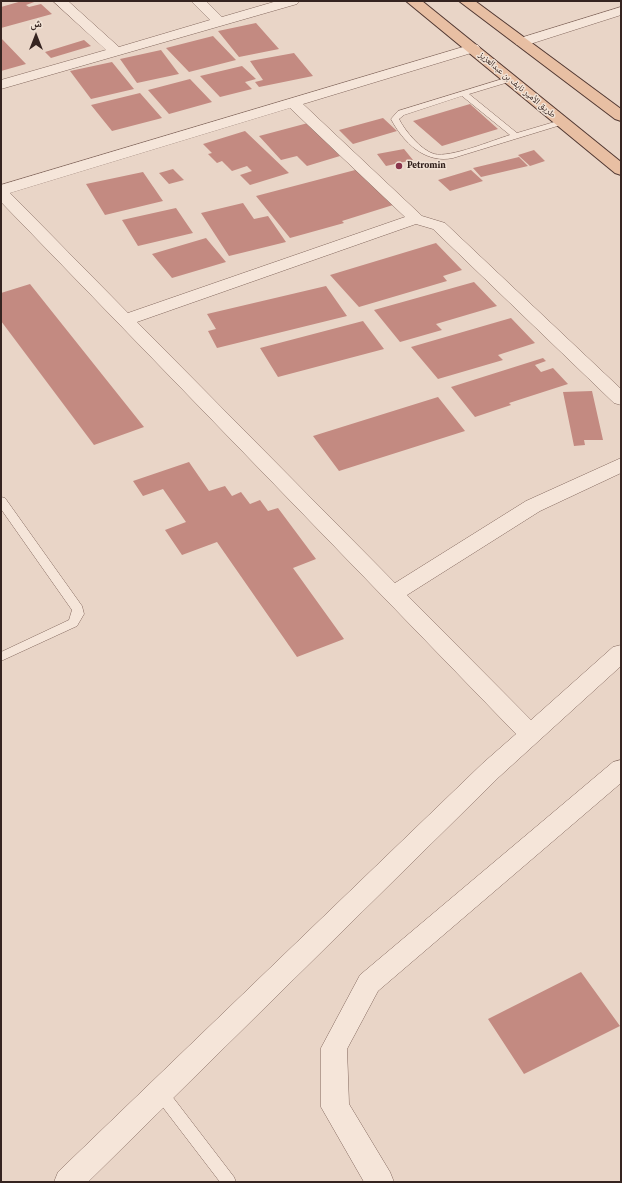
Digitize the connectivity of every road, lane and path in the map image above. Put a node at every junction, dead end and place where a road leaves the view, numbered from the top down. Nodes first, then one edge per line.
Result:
1 (60, 1) edge
2 (198, 1) edge
3 (292, 1) edge
4 (413, 1) edge
5 (466, 1) edge
6 (621, 11) edge
7 (220, 22) junction
8 (522, 42) junction
9 (474, 48) junction
10 (116, 51) junction
11 (509, 78) junction
12 (1, 85) edge
13 (463, 93) junction
14 (293, 103) junction
15 (621, 116) edge
16 (561, 122) junction
17 (516, 136) junction
18 (621, 170) edge
19 (1, 190) edge
20 (1, 193) edge
21 (416, 219) junction
22 (125, 320) junction
23 (621, 399) edge
24 (621, 465) edge
25 (1, 501) edge
26 (393, 594) junction
27 (621, 654) edge
28 (1, 657) edge
29 (531, 735) junction
30 (621, 769) edge
31 (160, 1092) junction
32 (68, 1182) edge
33 (229, 1182) edge
34 (380, 1182) edge

1 - 10 street
2 - 7 street
3 - 7 street
4 - 9 main road, طريق الأمير نايف بن عبدالعزيز
5 - 8 main road
6 - 8 street
7 - 10 street
8 - 15 main road
9 - 11 main road, طريق الأمير نايف بن عبدالعزيز
9 - 14 street
10 - 12 street
11 - 13 lane
11 - 16 main road, طريق الأمير نايف بن عبدالعزيز
13 - 17 lane
13 - 17 lane
14 - 19 street
14 - 21 street
16 - 17 lane
16 - 18 main road, طريق الأمير نايف بن عبدالعزيز
20 - 22 street
21 - 22 street
21 - 23 street
22 - 26 street
24 - 26 street
25 - 28 lane
26 - 29 street
27 - 29 street
29 - 31 street
30 - 34 street
31 - 32 street
31 - 33 lane

